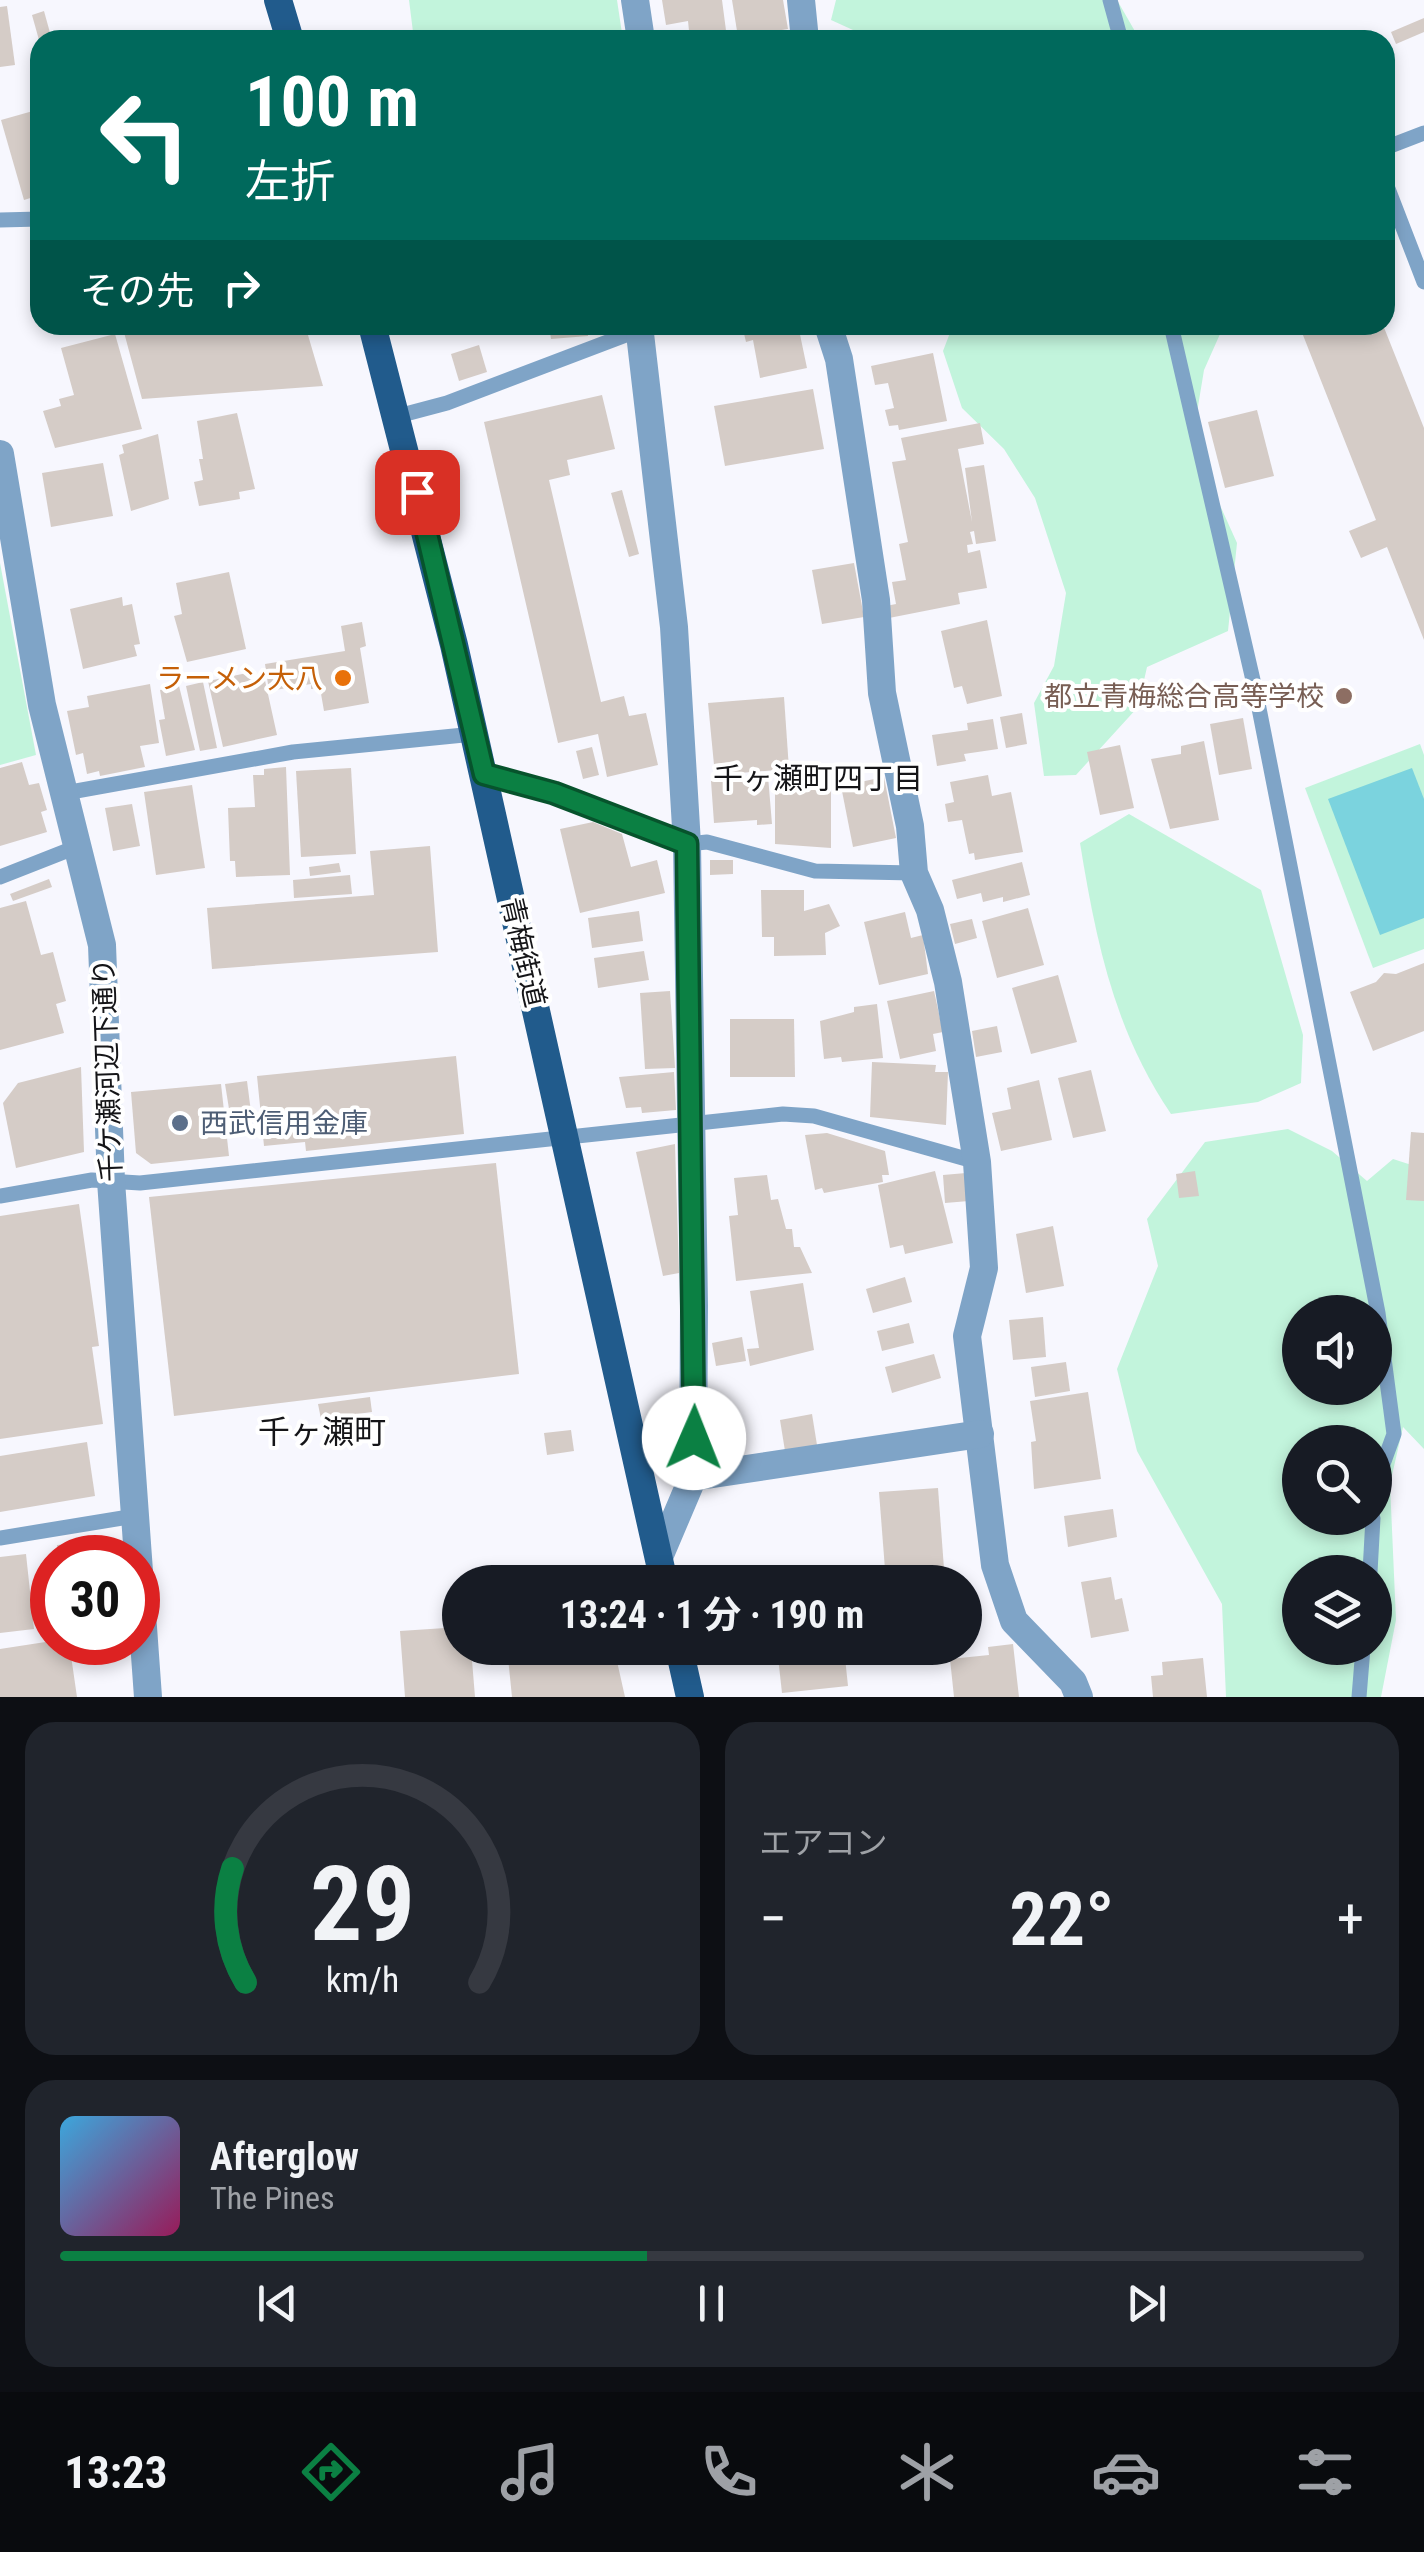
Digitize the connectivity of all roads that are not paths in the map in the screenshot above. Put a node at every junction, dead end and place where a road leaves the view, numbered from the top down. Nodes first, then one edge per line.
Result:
1 (278, 0) edge
2 (635, 0) edge
3 (801, 0) edge
4 (1110, 0) edge
5 (287, 30) edge
6 (640, 30) edge
7 (804, 30) edge
8 (1119, 30) edge
9 (1424, 133) edge
10 (1395, 144) edge
11 (1395, 207) edge
12 (0, 220) edge
13 (30, 220) edge
14 (1424, 282) edge
15 (375, 335) edge
16 (619, 335) edge
17 (640, 335) edge
18 (831, 335) edge
19 (1173, 335) edge
20 (398, 416) junction
21 (1, 462) edge
22 (474, 734) junction
23 (484, 774) junction
24 (64, 794) junction
25 (687, 844) junction
26 (79, 846) junction
27 (914, 873) junction
28 (0, 877) edge
29 (690, 1124) junction
30 (566, 1136) junction
31 (977, 1162) junction
32 (111, 1181) junction
33 (0, 1196) edge
34 (980, 1434) junction
35 (1392, 1439) edge
36 (694, 1477) junction
37 (135, 1516) junction
38 (0, 1538) edge
39 (661, 1565) edge
40 (664, 1565) edge
41 (683, 1665) edge
42 (1362, 1665) edge
43 (148, 1697) edge
44 (690, 1697) edge
45 (1079, 1697) edge
46 (1359, 1697) edge

1 - 5 main road
2 - 6 street
3 - 7 street
4 - 8 lane
9 - 10 lane
11 - 14 lane
12 - 13 lane
15 - 20 main road, 青梅街道
16 - 20 lane
17 - 25 street
18 - 27 street
19 - 35 lane
20 - 22 main road, 青梅街道
21 - 24 street, 千ケ瀬河辺下通り
22 - 23 main road, 青梅街道
22 - 24 lane
23 - 25 lane
23 - 30 main road, 青梅街道
24 - 26 street, 千ケ瀬河辺下通り
25 - 27 lane
25 - 29 street
26 - 28 lane
26 - 32 street, 千ケ瀬河辺下通り
27 - 31 street
29 - 30 lane
29 - 31 lane
29 - 36 street
30 - 32 lane
30 - 39 main road, 青梅街道
31 - 34 street
32 - 33 lane
32 - 37 street, 千ケ瀬河辺下通り
34 - 36 street
34 - 45 street
36 - 40 street
37 - 38 lane
37 - 43 street, 千ケ瀬河辺下通り
41 - 44 main road
42 - 46 lane

